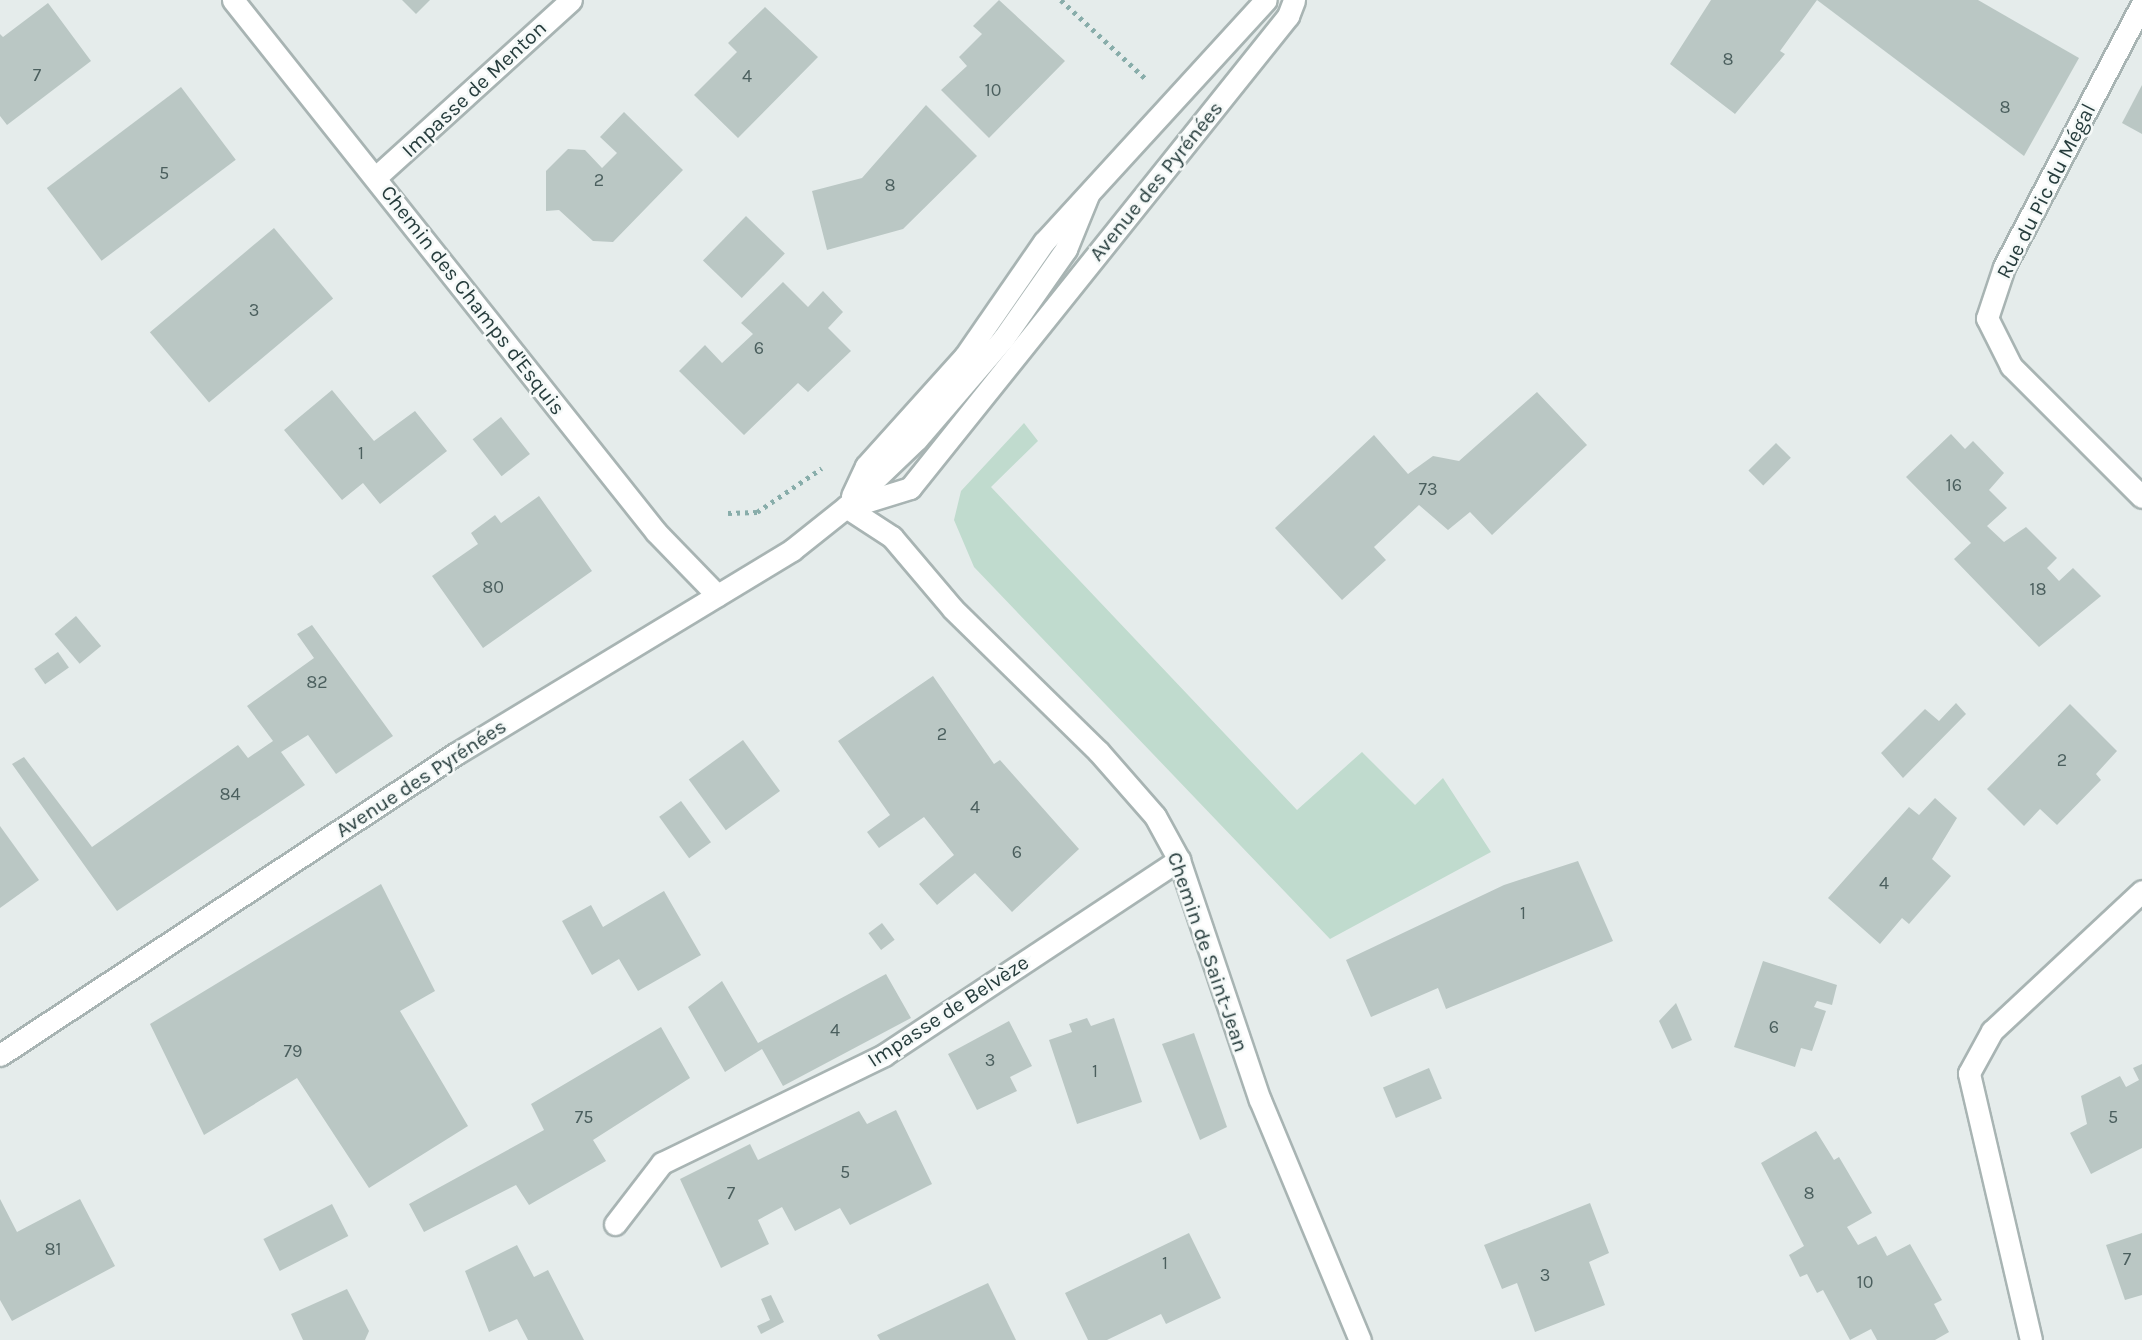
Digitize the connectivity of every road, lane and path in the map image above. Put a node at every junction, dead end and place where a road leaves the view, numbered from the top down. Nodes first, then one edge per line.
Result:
1 (233, 0) edge
2 (571, 0) edge
3 (1062, 0) edge
4 (1266, 0) edge
5 (1294, 0) edge
6 (2142, 4) edge
7 (1142, 77) dead end
8 (376, 177) junction
9 (1088, 195) junction
10 (1003, 339) junction
11 (1014, 358) junction
12 (2142, 497) edge
13 (846, 507) junction
14 (717, 595) junction
15 (1179, 860) junction
16 (2142, 891) edge
17 (0, 1055) edge
18 (615, 1224) dead end
19 (1360, 1340) edge
20 (2031, 1340) edge

1 - 8 street, Chemin des Champs d'Esquis
2 - 8 street, Impasse de Menton
3 - 7 path
4 - 9 street, Avenue des Pyrénées
5 - 11 street, Avenue des Pyrénées
6 - 12 street, Rue du Pic du Mégal
8 - 14 street, Chemin des Champs d'Esquis
9 - 10 street, Avenue des Pyrénées
9 - 13 street, Avenue des Pyrénées
10 - 11 street
10 - 13 street, Avenue des Pyrénées
11 - 13 street, Avenue des Pyrénées
13 - 14 street, Avenue des Pyrénées
13 - 15 street, Chemin de Saint-Jean
14 - 17 street, Avenue des Pyrénées
15 - 18 street, Impasse de Belvèze
15 - 19 street, Chemin de Saint-Jean
16 - 20 street

